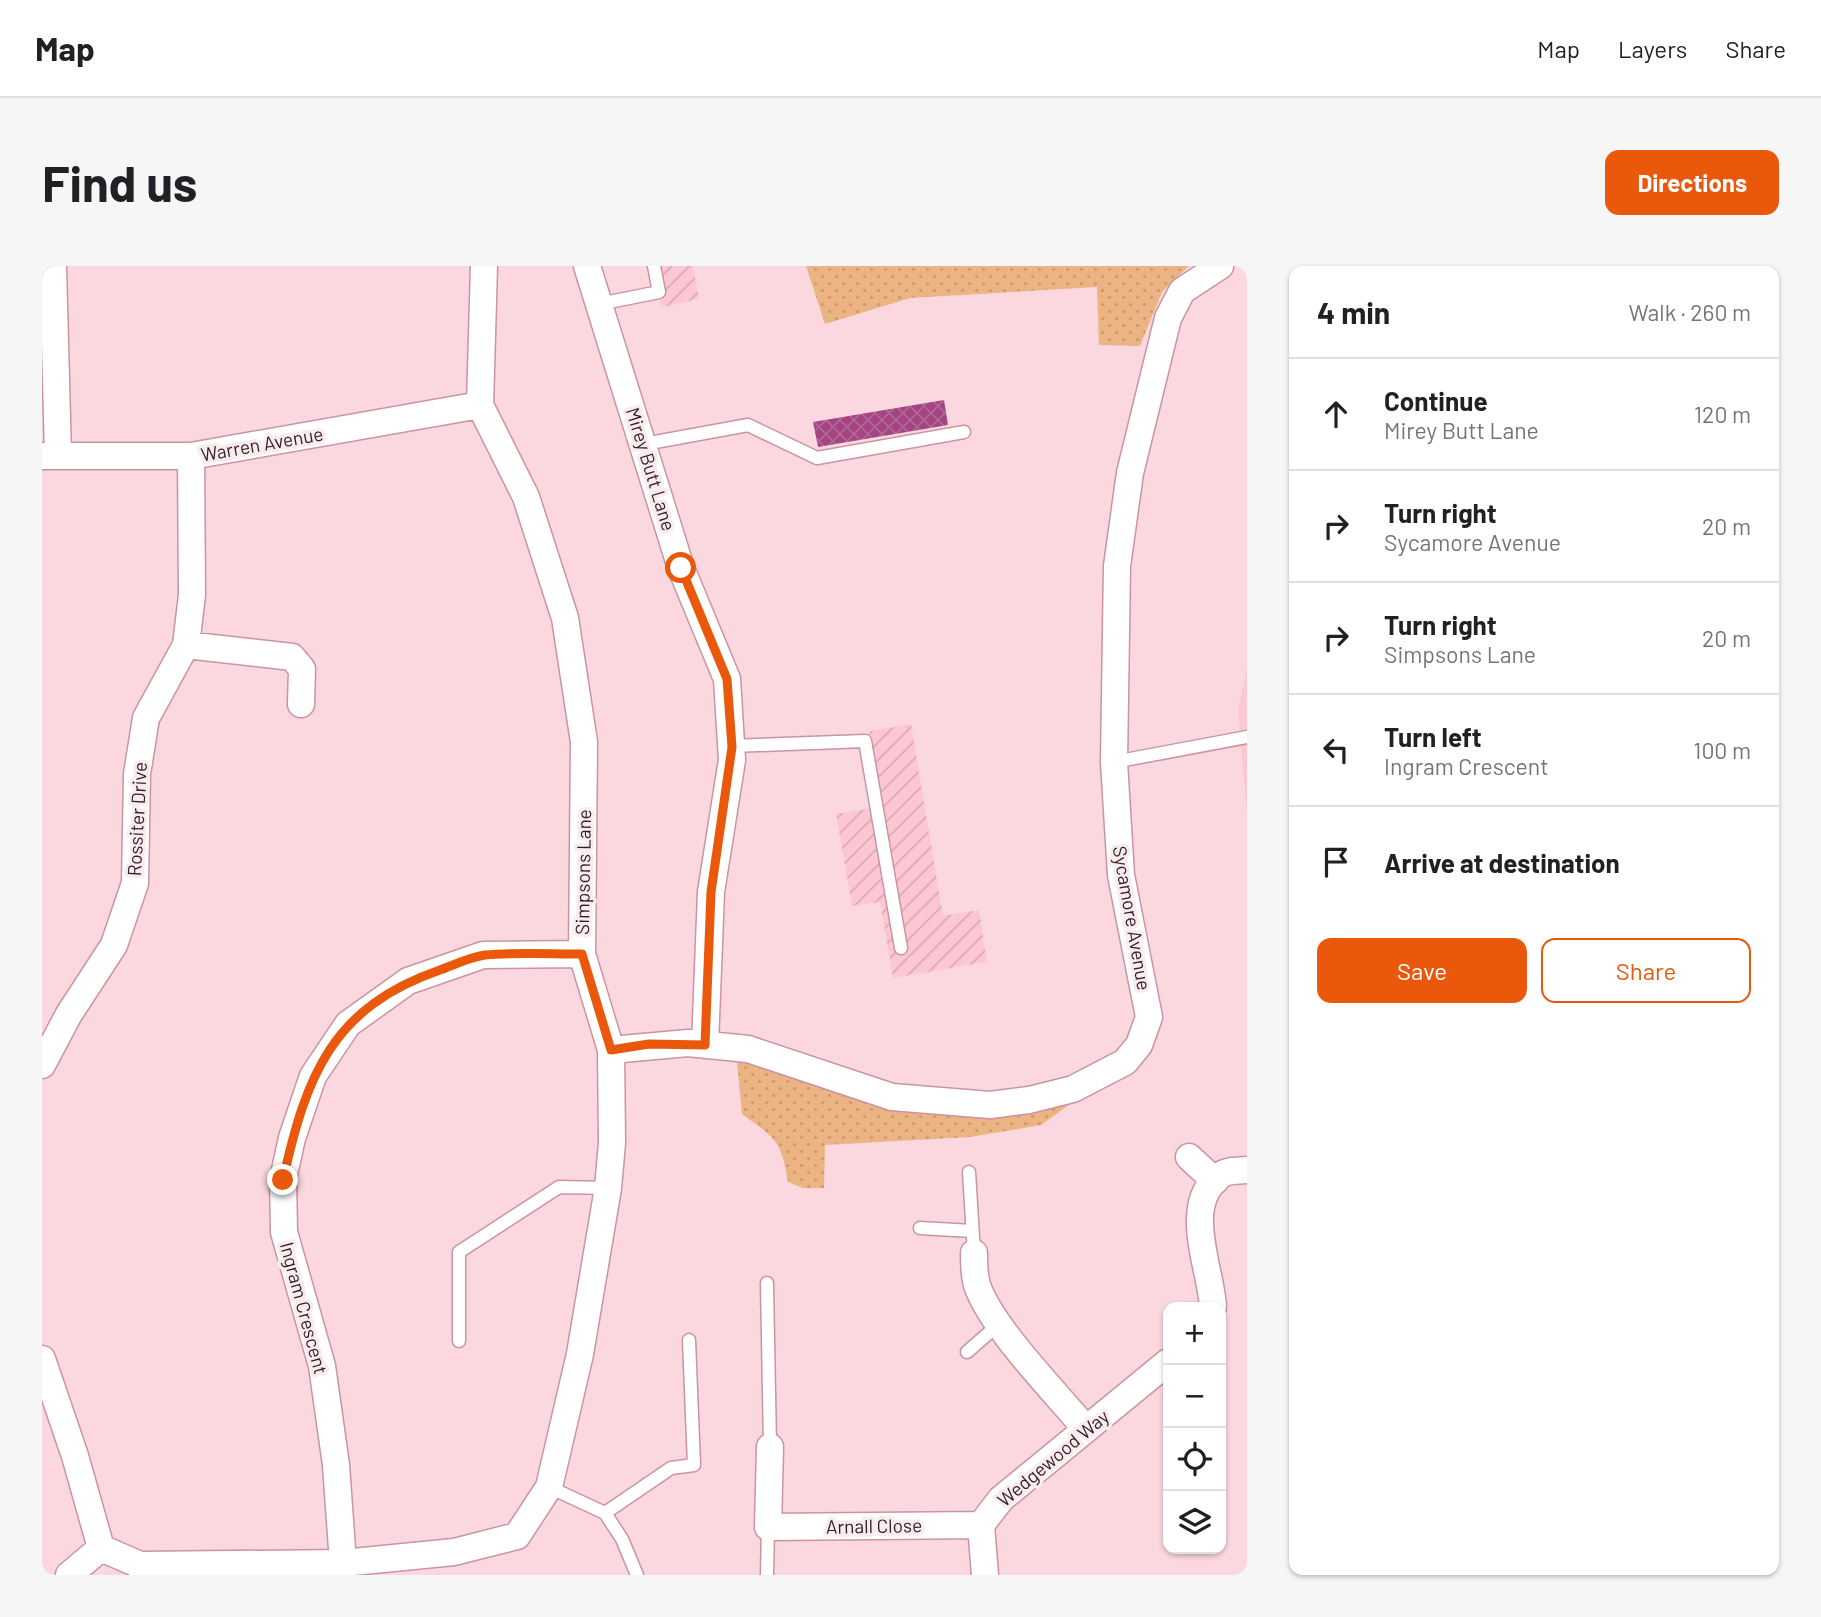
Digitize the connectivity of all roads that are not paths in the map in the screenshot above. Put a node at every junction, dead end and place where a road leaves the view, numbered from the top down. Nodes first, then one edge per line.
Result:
1 (53, 266) edge
2 (484, 266) edge
3 (587, 266) edge
4 (654, 266) edge
5 (1220, 266) edge
6 (599, 304) junction
7 (480, 405) junction
8 (964, 432) dead end
9 (644, 444) junction
10 (50, 456) edge
11 (191, 456) junction
12 (186, 645) junction
13 (301, 704) dead end
14 (1247, 737) edge
15 (732, 747) junction
16 (1114, 762) junction
17 (901, 948) dead end
18 (582, 954) junction
19 (705, 1045) junction
20 (611, 1050) junction
21 (42, 1065) edge
22 (1189, 1157) dead end
23 (1247, 1170) edge
24 (968, 1172) dead end
25 (1215, 1181) junction
26 (608, 1188) junction
27 (919, 1228) dead end
28 (973, 1242) junction
29 (767, 1283) dead end
30 (1212, 1302) edge
31 (999, 1324) junction
32 (689, 1340) dead end
33 (460, 1341) dead end
34 (967, 1352) dead end
35 (1164, 1365) edge
36 (44, 1374) edge
37 (1086, 1429) junction
38 (770, 1447) joint
39 (549, 1487) junction
40 (605, 1513) junction
41 (981, 1525) junction
42 (768, 1527) junction
43 (101, 1548) junction
44 (343, 1563) junction
45 (69, 1575) edge
46 (637, 1575) edge
47 (766, 1575) edge
48 (985, 1575) edge

1 - 10 street
2 - 7 street, Simpsons Lane
3 - 6 street, Mirey Butt Lane
4 - 6 lane
5 - 16 street, Sycamore Avenue
6 - 9 street, Mirey Butt Lane
7 - 11 street, Warren Avenue
7 - 18 street, Simpsons Lane
8 - 9 lane
9 - 15 street, Mirey Butt Lane
10 - 11 street, Warren Avenue
11 - 12 street, Rossiter Drive
12 - 13 street
12 - 21 street, Rossiter Drive
14 - 16 lane
15 - 17 lane
15 - 19 street, Mirey Butt Lane
16 - 19 street, Sycamore Avenue
18 - 20 street, Simpsons Lane
18 - 44 street, Ingram Crescent
19 - 20 street, Sycamore Avenue
20 - 26 street, Simpsons Lane
22 - 25 street
23 - 25 street
24 - 28 lane
25 - 30 street
26 - 33 lane
26 - 39 street, Simpsons Lane
27 - 28 lane
28 - 31 street
29 - 38 lane
31 - 34 lane
31 - 37 street
32 - 40 lane
35 - 37 street, Wedgewood Way
36 - 43 street
37 - 41 street, Wedgewood Way
38 - 42 street
39 - 40 lane
39 - 44 street
40 - 46 lane
41 - 42 street, Arnall Close
41 - 48 street
42 - 47 lane
43 - 44 street
43 - 45 street

